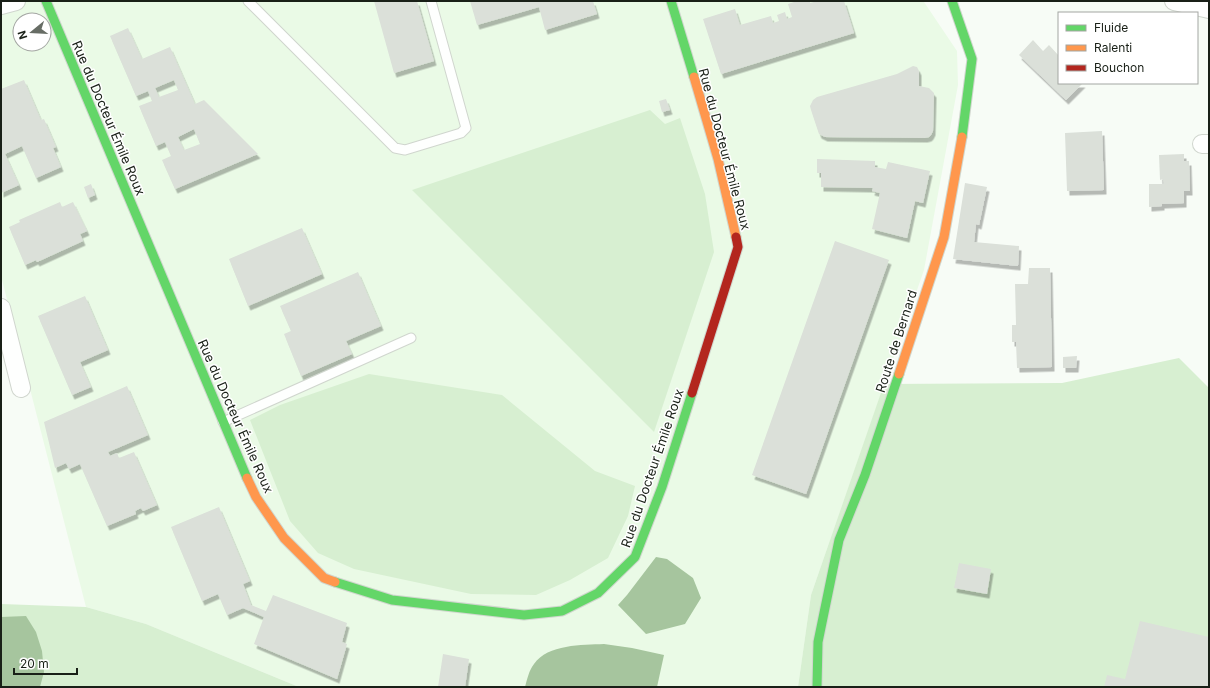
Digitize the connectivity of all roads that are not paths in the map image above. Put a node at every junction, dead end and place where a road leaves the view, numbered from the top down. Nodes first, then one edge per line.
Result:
1 (16, 1) edge
2 (46, 1) edge
3 (248, 1) edge
4 (431, 1) edge
5 (671, 1) edge
6 (952, 1) edge
7 (1174, 1) edge
8 (1, 5) edge
9 (1209, 10) edge
10 (1, 308) edge
11 (411, 338) dead end
12 (21, 388) dead end
13 (223, 422) junction
14 (817, 687) edge

1 - 8 street
2 - 13 street, Rue du Docteur Émile Roux
3 - 4 lane
5 - 13 street, Rue du Docteur Émile Roux
6 - 14 street, Route de Bernard
7 - 9 street
10 - 12 street
11 - 13 lane

